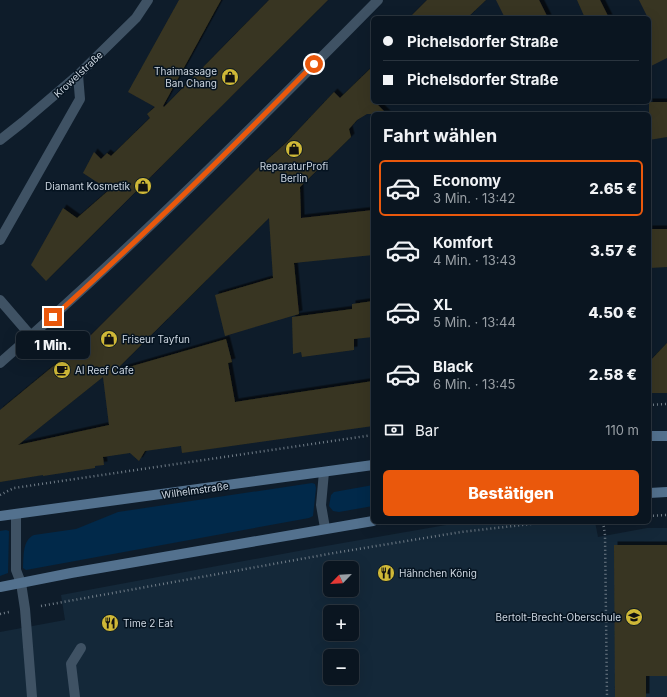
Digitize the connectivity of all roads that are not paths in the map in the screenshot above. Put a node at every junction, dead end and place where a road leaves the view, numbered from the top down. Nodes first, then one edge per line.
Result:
1 (148, 0) edge
2 (378, 0) edge
3 (78, 75) junction
4 (0, 140) edge
5 (0, 240) edge
6 (0, 300) edge
7 (31, 336) junction
8 (0, 363) edge
9 (651, 436) edge
10 (667, 436) edge
11 (371, 465) edge
12 (324, 472) junction
13 (667, 492) edge
14 (651, 493) edge
15 (16, 514) junction
16 (0, 516) edge
17 (371, 521) edge
18 (325, 528) junction
19 (21, 583) junction
20 (0, 587) edge
21 (81, 648) dead end
22 (32, 697) edge
23 (75, 697) edge

1 - 3 street, Krowelstraße
2 - 7 street
3 - 4 street, Krowelstraße
3 - 5 street
6 - 7 street
7 - 8 street
9 - 10 main road
11 - 12 main road, Wilhelmstraße
12 - 15 main road, Wilhelmstraße
12 - 18 street
13 - 14 main road
15 - 16 main road, Wilhelmstraße
15 - 19 street
17 - 18 main road
18 - 19 main road
19 - 20 main road
19 - 22 street
21 - 23 street

